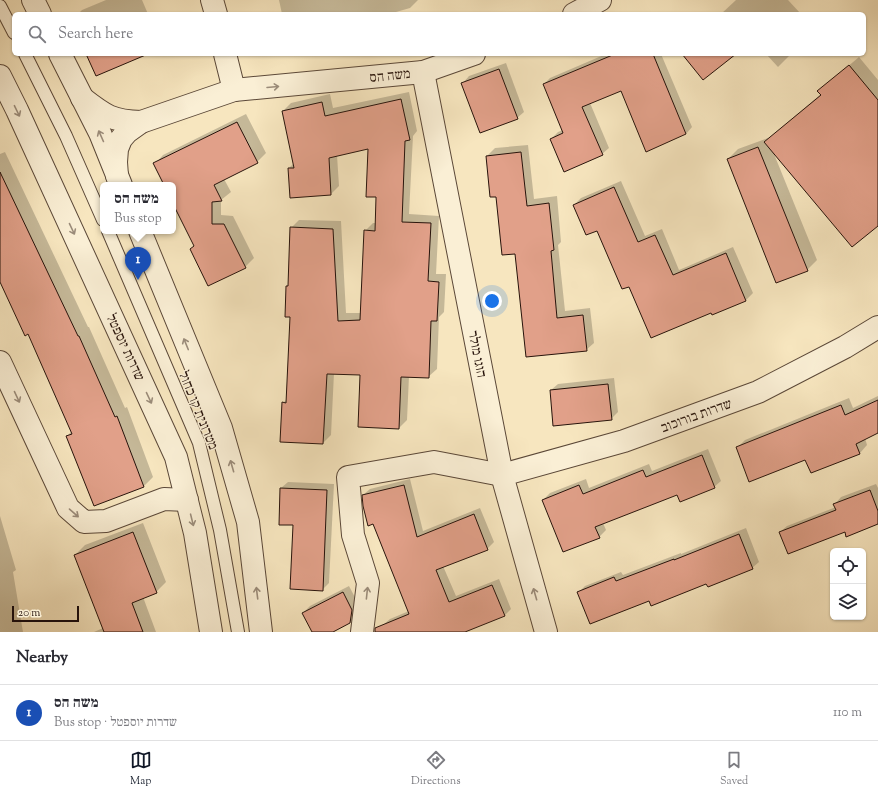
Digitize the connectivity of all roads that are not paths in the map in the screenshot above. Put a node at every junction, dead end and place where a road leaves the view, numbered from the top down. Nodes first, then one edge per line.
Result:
1 (33, 0) edge
2 (212, 0) edge
3 (600, 0) edge
4 (0, 6) edge
5 (39, 12) edge
6 (215, 12) edge
7 (578, 12) edge
8 (12, 29) edge
9 (25, 56) edge
10 (61, 56) edge
11 (226, 56) edge
12 (468, 56) edge
13 (423, 72) junction
14 (0, 76) edge
15 (234, 90) junction
16 (82, 98) junction
17 (141, 122) junction
18 (119, 181) edge
19 (100, 213) edge
20 (109, 234) edge
21 (141, 234) edge
22 (878, 327) edge
23 (0, 362) edge
24 (502, 475) junction
25 (187, 500) junction
26 (211, 632) edge
27 (238, 632) edge
28 (261, 632) edge
29 (362, 632) edge
30 (546, 632) edge

1 - 5 street
2 - 6 street
3 - 7 street
4 - 8 lane
9 - 19 lane
10 - 16 street
11 - 15 street
12 - 13 street, משה הס
15 -> 13 street, משה הס
13 - 24 street, הוגו מולר
14 -> 25 street, שדרות יוספטל
15 - 17 street, משה הס
16 - 17 street, משה הס
18 -> 16 street
17 - 18 street, משה הס
20 - 27 lane, מטרונית קו כחול
28 -> 21 street
22 - 24 street, שדרות בורוכוב
23 -> 25 street
29 -> 24 street
30 -> 24 street, הוגו מולר
25 -> 26 street, שדרות יוספטל

